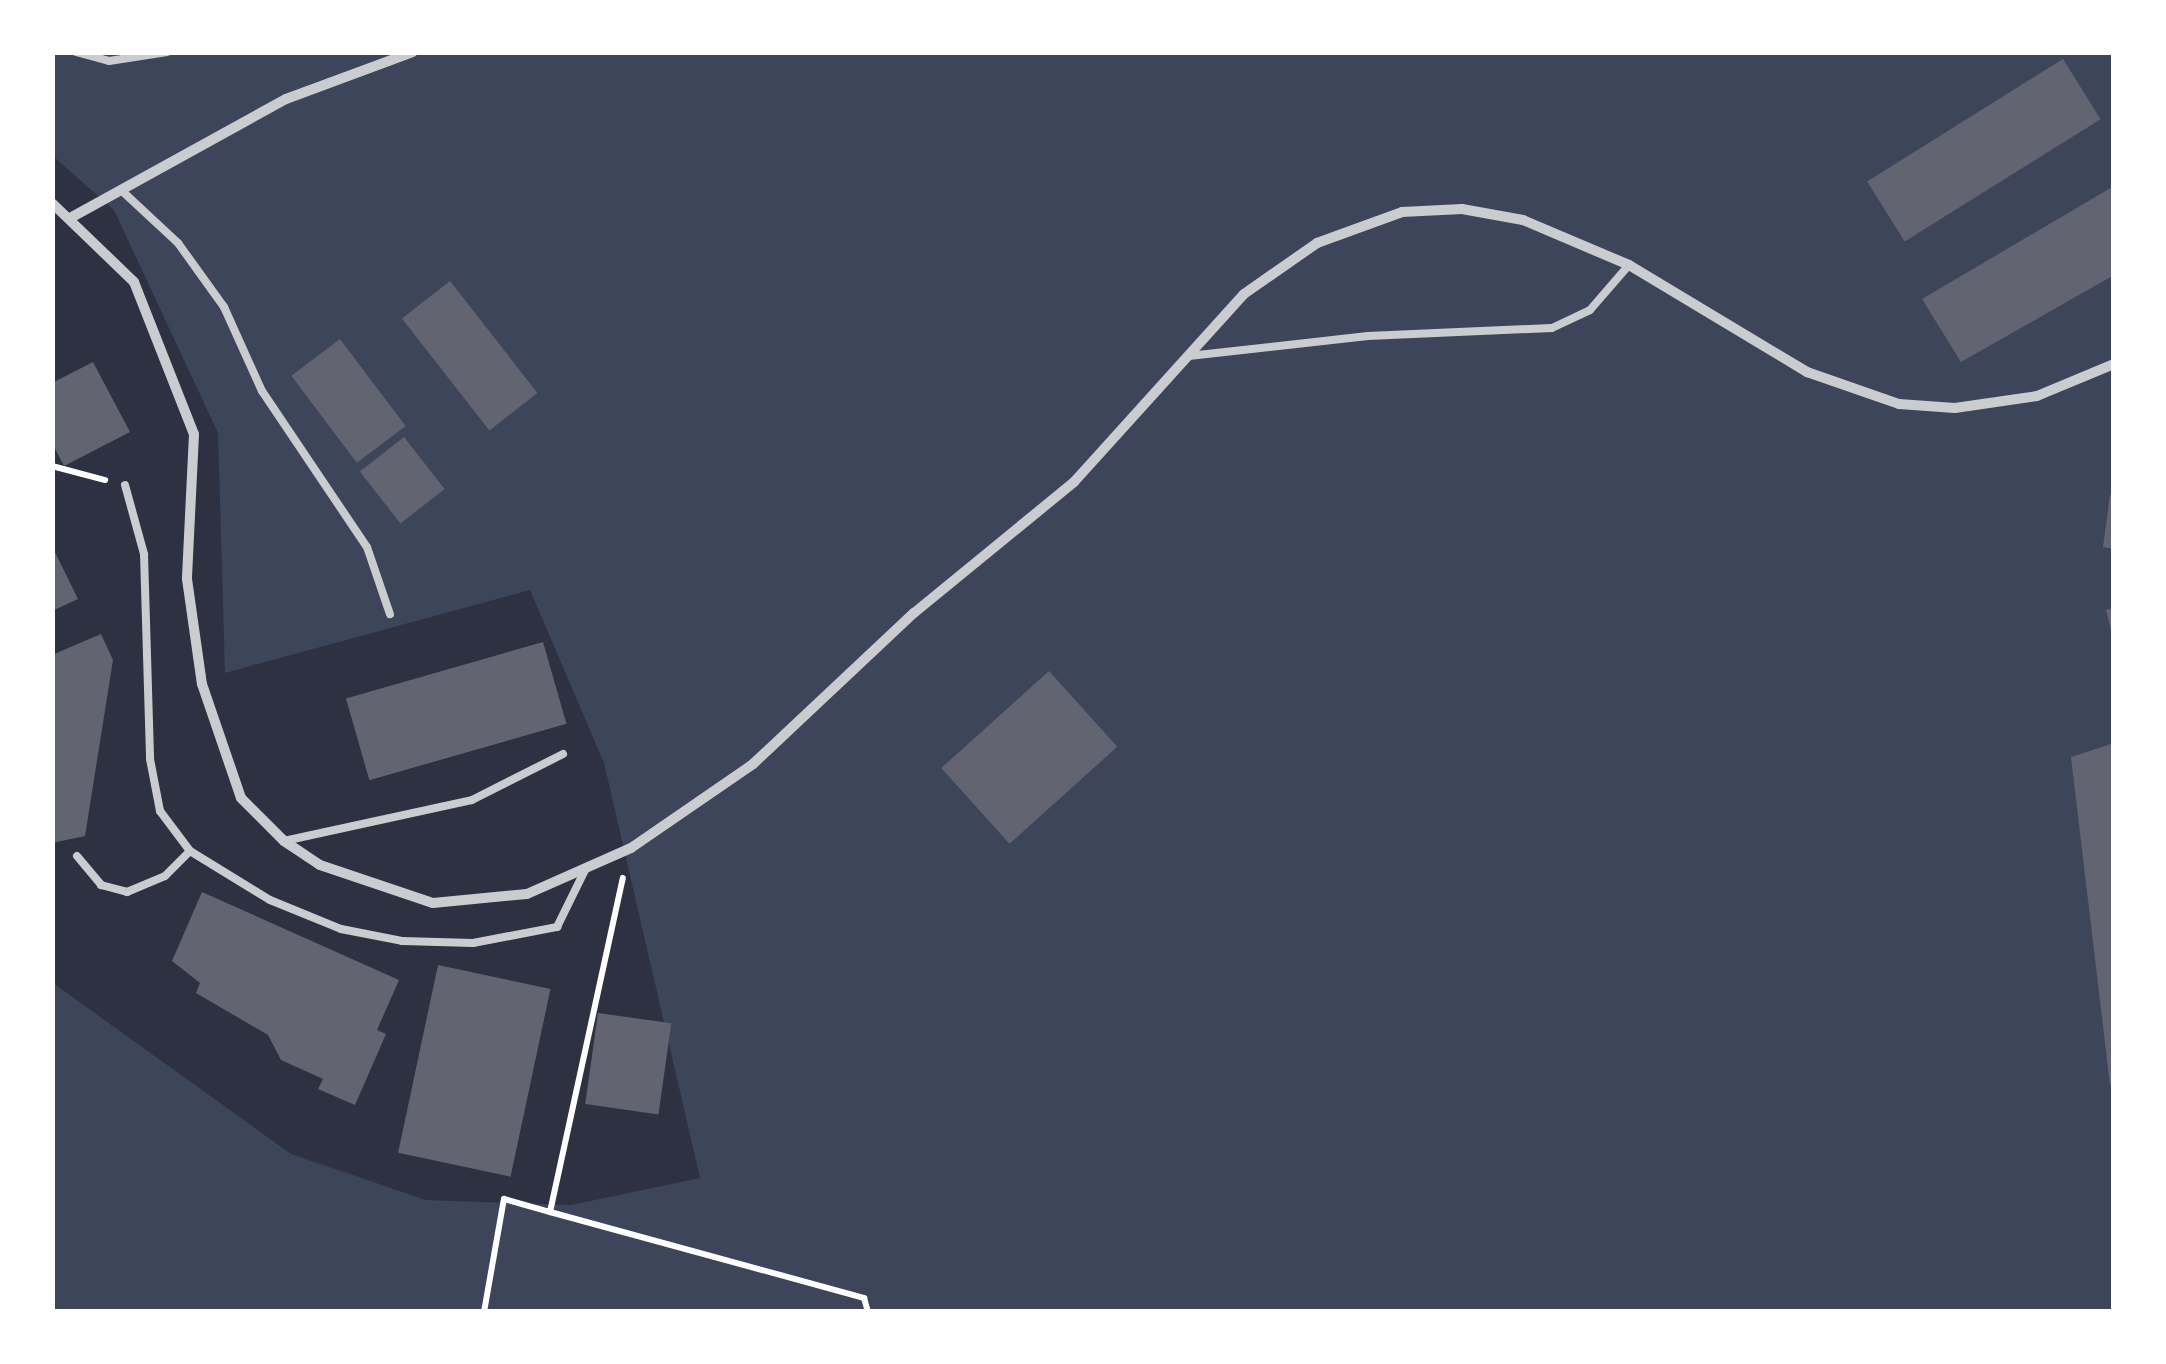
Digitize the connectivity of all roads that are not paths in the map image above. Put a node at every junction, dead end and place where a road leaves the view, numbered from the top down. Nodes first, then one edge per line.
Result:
1 (76, 52) edge
2 (167, 52) edge
3 (413, 52) edge
4 (121, 190) junction
5 (52, 203) edge
6 (72, 217) junction
7 (1629, 265) junction
8 (1188, 356) junction
9 (2114, 364) edge
10 (125, 486) road end
11 (390, 614) dead end
12 (564, 754) dead end
13 (284, 841) junction
14 (190, 850) junction
15 (77, 856) dead end
16 (586, 868) junction

1 - 2 lane
3 - 4 street
4 - 6 street
4 - 11 lane
5 - 6 street
6 - 13 street
7 - 8 lane
7 - 8 street
7 - 9 street
8 - 16 street
10 - 14 lane
12 - 13 lane
13 - 16 street
14 - 15 lane
14 - 16 lane

